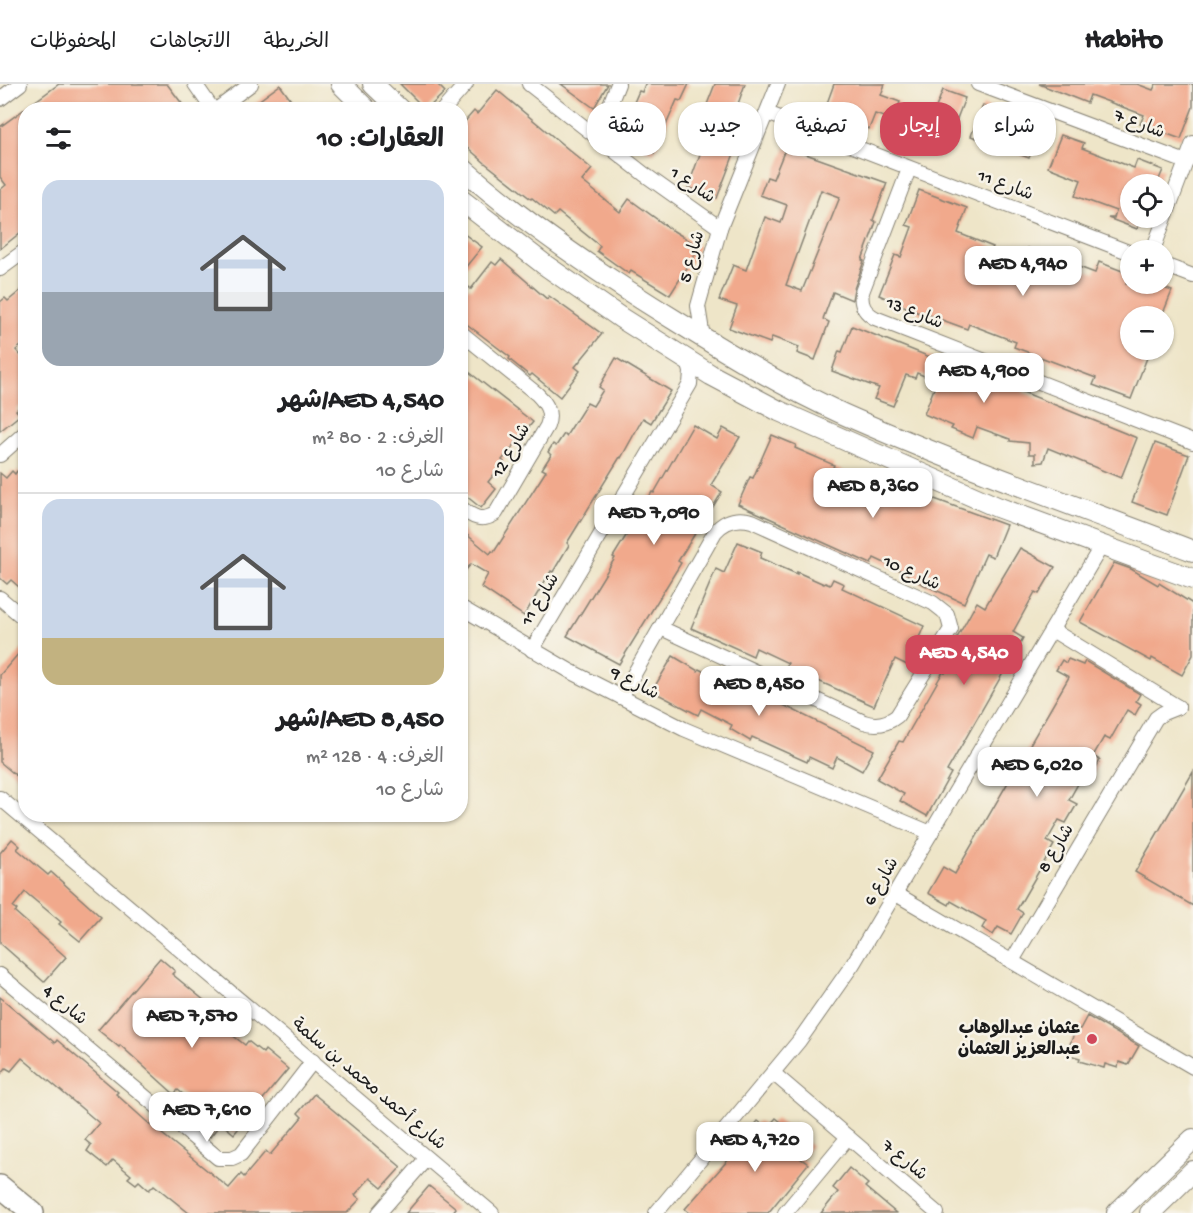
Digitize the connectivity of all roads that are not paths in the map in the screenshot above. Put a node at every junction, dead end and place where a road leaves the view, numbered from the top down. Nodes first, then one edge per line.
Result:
1 (20, 84) edge
2 (195, 84) edge
3 (251, 84) edge
4 (341, 84) edge
5 (373, 84) edge
6 (466, 84) edge
7 (529, 84) edge
8 (618, 84) edge
9 (778, 84) edge
10 (978, 84) edge
11 (0, 99) edge
12 (209, 102) edge
13 (226, 102) edge
14 (359, 102) edge
15 (392, 102) edge
16 (450, 102) edge
17 (611, 102) edge
18 (767, 113) junction
19 (587, 129) edge
20 (1193, 143) edge
21 (621, 156) edge
22 (1186, 162) junction
23 (909, 169) junction
24 (468, 172) edge
25 (506, 203) junction
26 (468, 206) edge
27 (488, 222) junction
28 (535, 225) junction
29 (720, 228) junction
30 (1158, 240) edge
31 (518, 244) junction
32 (1120, 249) edge
33 (18, 256) edge
34 (0, 269) edge
35 (1174, 269) edge
36 (1193, 276) edge
37 (698, 306) junction
38 (670, 318) junction
39 (468, 338) edge
40 (703, 338) junction
41 (688, 360) junction
42 (711, 375) junction
43 (690, 384) junction
44 (1193, 442) edge
45 (18, 444) edge
46 (930, 450) junction
47 (0, 455) edge
48 (962, 463) junction
49 (915, 471) junction
50 (952, 487) junction
51 (468, 512) edge
52 (1102, 545) junction
53 (1193, 551) edge
54 (1193, 579) edge
55 (0, 598) edge
56 (468, 612) edge
57 (18, 613) edge
58 (661, 628) junction
59 (1052, 630) junction
60 (532, 650) junction
61 (621, 697) junction
62 (0, 798) edge
63 (18, 813) edge
64 (28, 822) edge
65 (931, 832) junction
66 (896, 894) junction
67 (1012, 962) junction
68 (0, 975) edge
69 (312, 1061) junction
70 (1193, 1067) edge
71 (773, 1074) junction
72 (848, 1137) junction
73 (1193, 1139) edge
74 (426, 1159) junction
75 (1193, 1171) edge
76 (0, 1186) edge
77 (33, 1213) edge
78 (379, 1213) edge
79 (492, 1213) edge
80 (656, 1213) edge
81 (785, 1213) edge
82 (937, 1213) edge
83 (1117, 1213) edge
84 (1150, 1213) edge

1 - 11 street
2 - 12 street
3 - 13 street
4 - 14 street
5 - 15 street
6 - 16 street
7 - 19 street, شارع 1
8 - 17 street
9 - 18 street, شارع 5
10 - 22 street, شارع 7
18 - 23 street, شارع 11
18 - 29 street, شارع 5
20 - 22 street
21 - 29 street, شارع 1
22 - 30 street
23 - 32 street, شارع 11
23 - 44 street, شارع 13
24 - 25 street
25 - 27 street
25 - 28 street
26 - 27 street
27 - 31 street
28 - 31 street
28 - 38 street
29 - 37 street, شارع 5
31 - 41 street
33 - 34 street
35 - 36 street
37 - 38 street, شارع 5
37 - 40 street, شارع 5
38 - 40 street
39 - 51 street, شارع 12
40 - 46 street
41 - 42 street
41 - 43 street
42 - 43 street
42 - 49 street
43 - 60 street, شارع 11
45 - 47 street
46 - 48 street
46 - 49 street
48 - 50 street
48 - 53 street
49 - 50 street
50 - 52 street
52 - 54 street
52 - 59 street, شارع 6
55 - 57 street
56 - 60 street, شارع 9
58 - 58 street, شارع 10
58 - 61 street, شارع 10
59 - 65 street, شارع 6
59 - 67 street, شارع 8
60 - 61 street, شارع 9
61 - 65 street, شارع 9
62 - 63 street, شارع أحمد محمد بن سلمة
64 - 69 street, شارع أحمد محمد بن سلمة
65 - 66 street, شارع 6
66 - 67 street
66 - 71 street, شارع 6
67 - 70 street
68 - 69 street, شارع 4
69 - 74 street, شارع أحمد محمد بن سلمة
71 - 72 street, شارع 7
71 - 80 street, شارع 6
72 - 81 street
72 - 82 street, شارع 7
73 - 83 street
74 - 78 street
74 - 79 street, شارع أحمد محمد بن سلمة
75 - 84 street
76 - 77 main road

